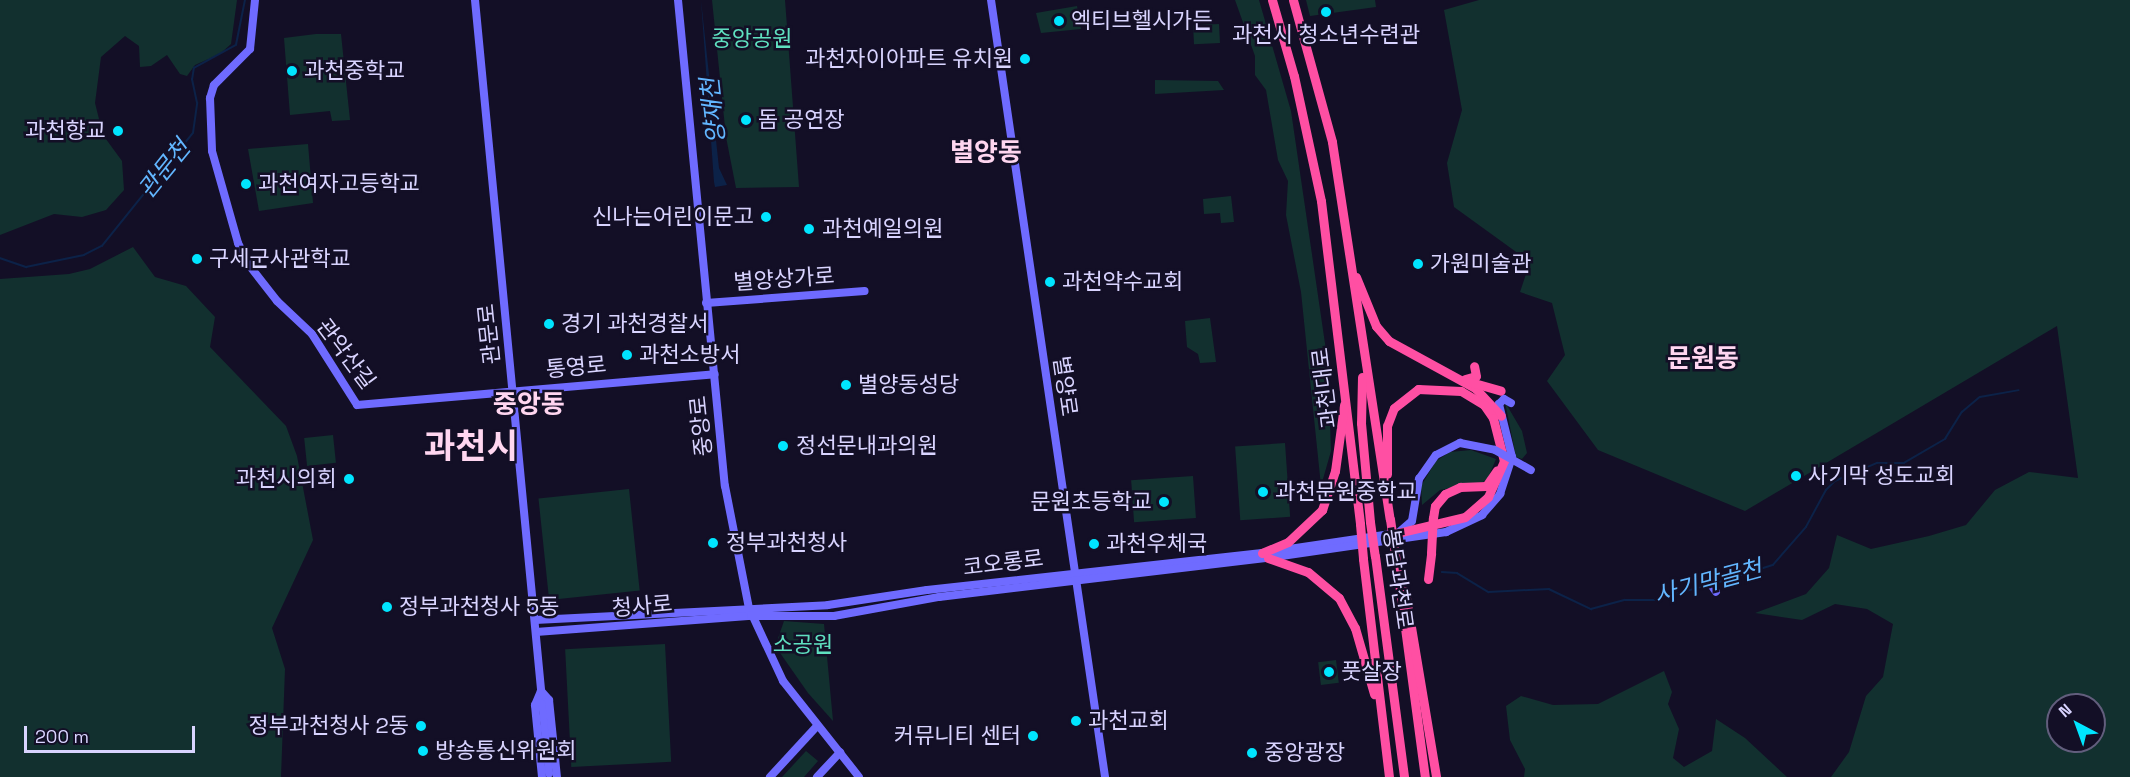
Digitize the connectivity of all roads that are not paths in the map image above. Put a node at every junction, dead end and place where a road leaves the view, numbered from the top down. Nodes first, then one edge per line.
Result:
1 (255, 0) edge
2 (476, 0) edge
3 (678, 0) edge
4 (991, 0) edge
5 (1272, 0) edge
6 (1293, 0) edge
7 (1350, 261) junction
8 (864, 291) dead end
9 (706, 303) junction
10 (1362, 350) junction
11 (1474, 366) dead end
12 (714, 374) junction
13 (1459, 380) junction
14 (512, 391) junction
15 (1501, 391) dead end
16 (1345, 400) junction
17 (1511, 403) dead end
18 (1501, 416) junction
19 (1499, 448) junction
20 (1531, 470) dead end
21 (1390, 519) junction
22 (1398, 533) junction
23 (1431, 553) junction
24 (1265, 555) junction
25 (1439, 564) dead end
26 (1073, 572) junction
27 (1428, 579) dead end
28 (1400, 581) junction
29 (1075, 583) junction
30 (750, 612) junction
31 (535, 620) junction
32 (536, 632) junction
33 (541, 691) junction
34 (1380, 713) junction
35 (817, 726) junction
36 (840, 752) junction
37 (545, 775) edge
38 (557, 777) edge
39 (770, 777) edge
40 (817, 777) edge
41 (859, 777) edge
42 (1105, 777) edge
43 (1389, 777) edge
44 (1404, 777) edge
45 (1425, 777) edge
46 (1436, 777) edge

1 - 14 street, 관악산길
2 - 14 street, 관문로
3 - 9 street, 중앙로
4 - 26 street, 별양로
5 - 16 highway, 과천대로
6 - 7 highway, 과천대로
7 - 10 highway, 과천대로
7 - 13 highway
8 - 9 street, 별양상가로
9 - 12 street, 중앙로
10 - 21 highway, 과천대로
10 - 44 highway, 봉담과천로, bridge
11 - 13 highway
12 - 14 street, 통영로
12 - 30 street, 중앙로
13 - 15 highway
13 - 18 highway
14 - 31 street, 관문로
16 - 24 highway
16 - 34 highway, 과천대로, bridge
17 - 18 street
18 - 24 street
19 - 20 street, bridge
19 - 21 highway
19 - 22 highway
19 - 22 street
19 - 23 highway, bridge
21 - 28 highway, 과천대로, bridge
22 - 24 street
23 - 25 highway
23 - 27 highway
24 - 26 street, 코오롱로
24 - 29 street
24 - 34 highway
26 - 29 street, 별양로
26 - 30 street, 코오롱로
28 - 45 highway
28 - 46 highway
29 - 30 street
29 - 42 street, 별양로
30 - 31 street, 청사로
30 - 32 street, 청사로
30 - 35 street, 중앙로
31 - 32 street, 관문로
32 - 33 street, 관문로
33 - 37 street, 관문로
33 - 38 street
34 - 43 highway, 과천대로
35 - 36 street, 중앙로
35 - 39 street
36 - 40 street
36 - 41 street, 중앙로

